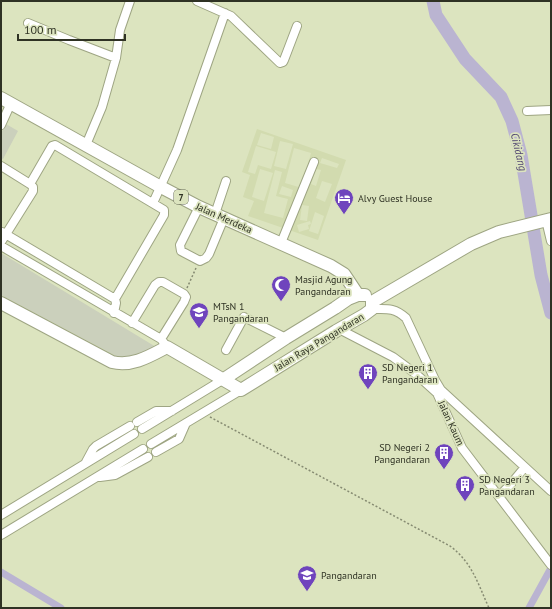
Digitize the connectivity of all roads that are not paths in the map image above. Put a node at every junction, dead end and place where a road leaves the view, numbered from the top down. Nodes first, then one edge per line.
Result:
1 (130, 1) edge
2 (197, 1) edge
3 (225, 13) junction
4 (28, 23) dead end
5 (297, 26) dead end
6 (116, 58) junction
7 (6, 100) edge
8 (551, 110) edge
9 (527, 112) dead end
10 (1, 125) edge
11 (61, 131) junction
12 (86, 145) junction
13 (52, 146) junction
14 (314, 162) dead end
15 (1, 166) edge
16 (226, 181) dead end
17 (30, 184) junction
18 (161, 187) junction
19 (153, 203) junction
20 (200, 207) junction
21 (220, 216) junction
22 (546, 220) edge
23 (3, 233) edge
24 (551, 241) edge
25 (1, 242) edge
26 (281, 243) junction
27 (1, 246) edge
28 (358, 294) junction
29 (115, 299) junction
30 (1, 303) edge
31 (372, 305) junction
32 (114, 313) junction
33 (132, 323) junction
34 (338, 329) junction
35 (286, 338) junction
36 (164, 343) junction
37 (226, 350) dead end
38 (224, 380) junction
39 (241, 390) junction
40 (186, 423) junction
41 (140, 425) dead end
42 (130, 426) dead end
43 (134, 434) dead end
44 (151, 444) dead end
45 (143, 449) dead end
46 (156, 452) dead end
47 (148, 457) dead end
48 (85, 463) junction
49 (525, 467) junction
50 (95, 478) junction
51 (551, 490) edge
52 (499, 496) junction
53 (1, 514) edge
54 (1, 535) edge
55 (551, 565) edge

1 - 6 street
2 - 3 street
3 - 5 street
3 - 18 street
4 - 6 street
6 - 12 street
7 - 10 street
7 - 11 highway, Jalan Merdeka / 7
8 - 9 street
11 - 12 highway, Jalan Merdeka / 7
11 - 13 street
12 - 18 highway, Jalan Merdeka / 7
13 - 17 street
13 - 19 street
14 - 26 street
15 - 17 street
16 - 21 street
17 - 23 street
18 - 19 street
18 - 20 highway, Jalan Merdeka / 7
19 - 29 street
20 - 21 highway, Jalan Merdeka / 7
20 - 21 street
21 - 26 highway, Jalan Merdeka / 7
22 - 24 street
22 - 31 highway, Jalan Raya Pangandaran
23 - 25 street
23 - 29 street
26 - 28 highway, Jalan Merdeka / 7
27 - 32 street
28 - 31 highway, 7
28 - 35 highway, Jalan Raya Pangandaran
29 - 32 street
30 - 36 highway
31 - 34 highway, Jalan Raya Pangandaran
31 - 49 street, Jalan Kaum
32 - 33 street
33 - 36 street
33 - 36 street
34 - 39 highway, Jalan Raya Pangandaran
34 - 52 street, Jalan Kaum
35 - 37 street
35 - 38 highway, Jalan Raya Pangandaran
36 - 38 highway
38 - 39 highway
38 - 41 street, Jalan Raya Pangandaran
39 - 40 street, Jalan Raya Pangandaran
40 - 44 street, Jalan Raya Pangandaran
40 - 46 street
42 - 48 street
43 - 48 street
45 - 50 street
47 - 50 street
48 - 53 street
49 - 51 street, Jalan Kaum
49 - 52 street
50 - 54 street
52 - 55 street, Jalan Kaum

